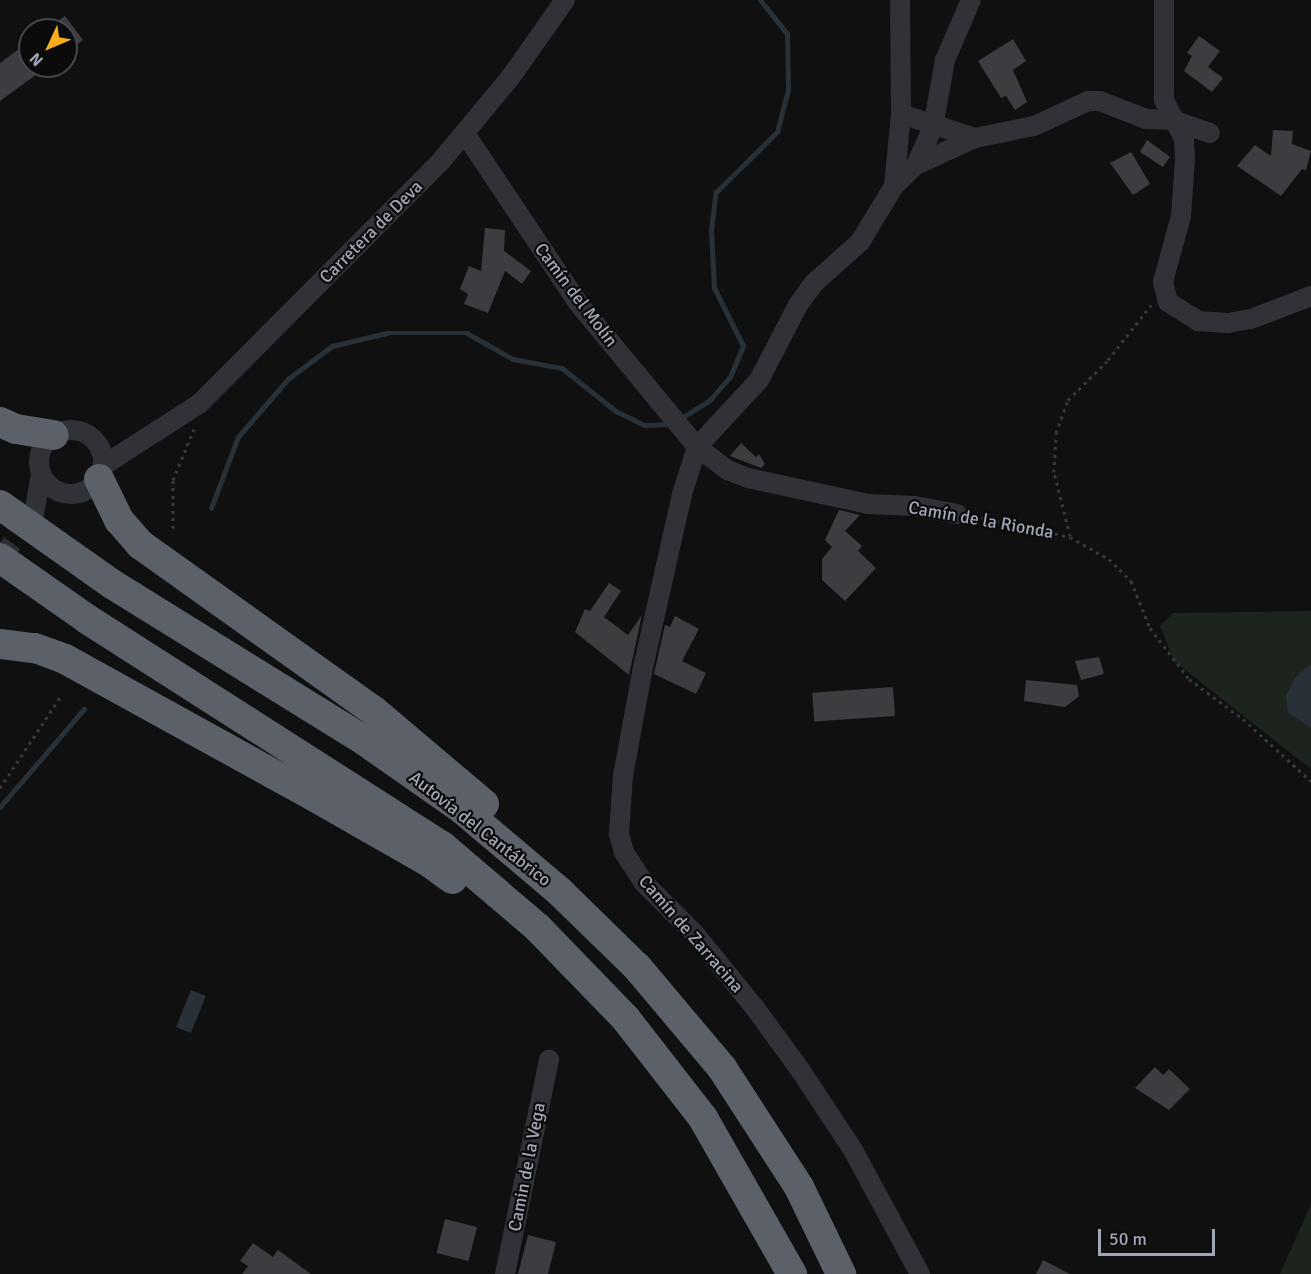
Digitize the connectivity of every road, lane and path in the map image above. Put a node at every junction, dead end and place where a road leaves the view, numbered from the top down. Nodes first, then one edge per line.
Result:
1 (565, 0) edge
2 (900, 0) edge
3 (971, 0) edge
4 (1164, 0) edge
5 (901, 114) junction
6 (1172, 120) junction
7 (933, 126) junction
8 (1210, 133) dead end
9 (466, 135) junction
10 (975, 138) junction
11 (916, 165) junction
12 (894, 186) junction
13 (1163, 282) junction
14 (1311, 296) edge
15 (0, 422) edge
16 (54, 435) junction
17 (148, 435) junction
18 (93, 438) junction
19 (690, 440) junction
20 (101, 472) junction
21 (41, 474) junction
22 (66, 494) junction
23 (0, 505) edge
24 (957, 514) joint
25 (1070, 537) junction
26 (0, 558) edge
27 (0, 644) edge
28 (61, 696) dead end
29 (1311, 781) edge
30 (0, 788) edge
31 (637, 967) junction
32 (549, 1059) dead end
33 (505, 1274) edge
34 (780, 1274) edge
35 (792, 1274) edge
36 (841, 1274) edge
37 (920, 1274) edge

1 - 9 street, Carretera de Deva
2 - 5 street
3 - 7 street
4 - 6 street
5 - 7 street
5 - 12 street
6 - 8 street
6 - 10 street
6 - 13 street
7 - 10 street
7 - 11 street
9 - 17 street, Carretera de Deva
9 - 19 street, Camín del Molín
10 - 11 street
11 - 12 street
12 - 19 street
13 - 14 street
13 - 25 path
15 - 16 highway
16 - 18 street
16 - 21 street
17 - 18 street, Carretera de Deva
17 - 20 street, Carretera de Deva
18 - 20 street
19 - 24 street, Camín de la Rionda
19 - 37 street, Camín de Zarracina
20 - 22 street
20 - 31 highway
21 - 22 street
21 - 22 street
23 - 31 highway, Autovía del Cantábrico
24 - 25 path, Camín de la Rionda
25 - 29 path, Camín de la Rionda
26 - 35 highway, Autovía del Cantábrico
27 - 34 highway
28 - 30 path
31 - 36 highway, Autovía del Cantábrico
32 - 33 street, Camin de la Vega

